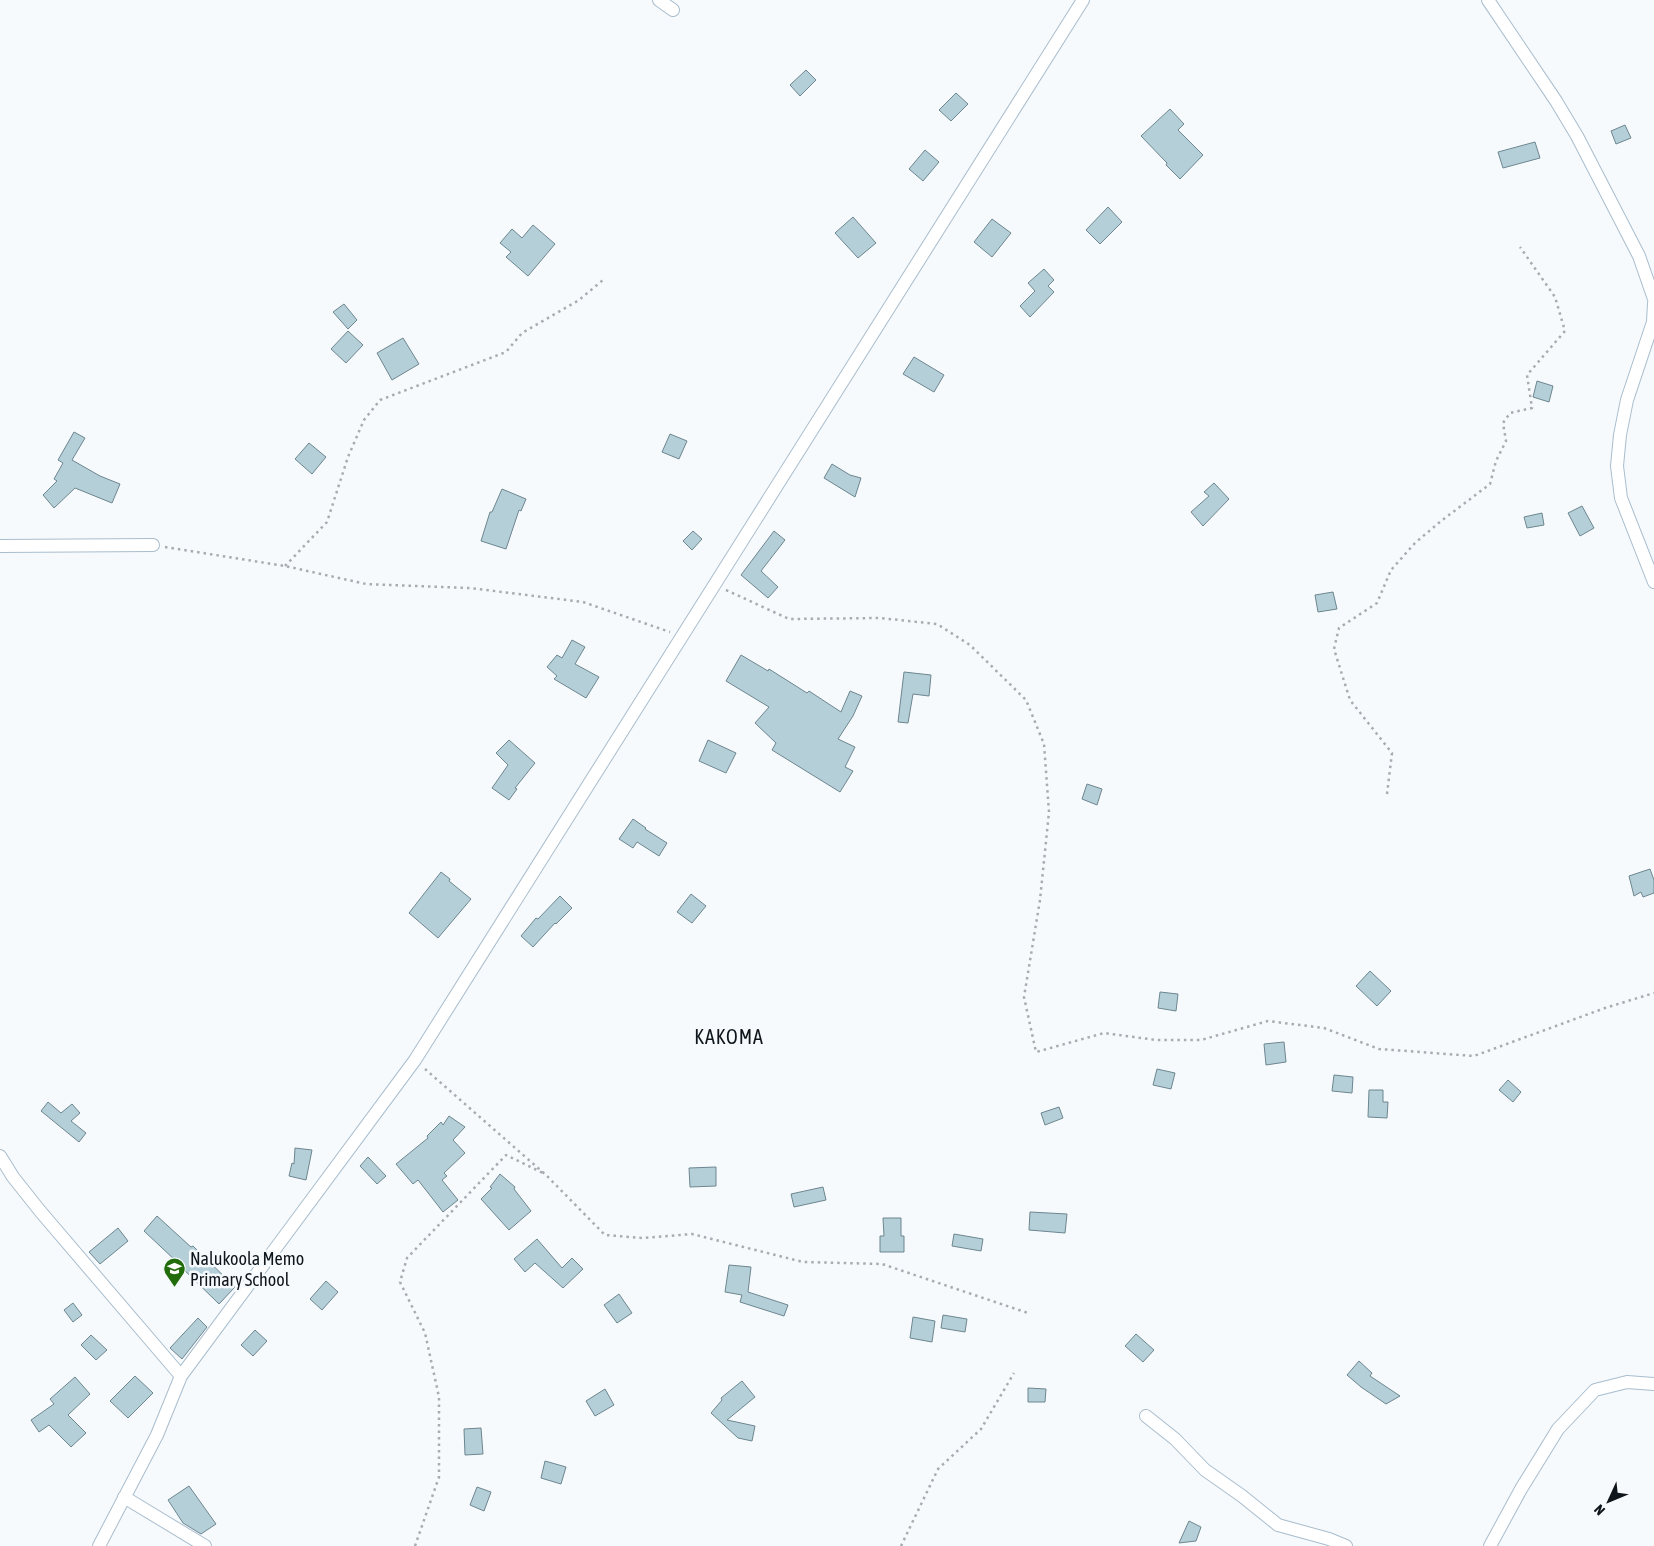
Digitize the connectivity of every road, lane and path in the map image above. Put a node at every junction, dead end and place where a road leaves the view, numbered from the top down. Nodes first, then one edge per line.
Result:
1 (659, 0) edge
2 (1083, 0) edge
3 (1488, 0) edge
4 (672, 10) dead end
5 (1520, 248) dead end
6 (603, 280) dead end
7 (1654, 301) edge
8 (153, 545) joint
9 (0, 546) edge
10 (285, 566) junction
11 (1654, 582) edge
12 (724, 590) dead end
13 (682, 636) junction
14 (1387, 794) dead end
15 (1654, 993) edge
16 (415, 1060) junction
17 (0, 1156) edge
18 (546, 1175) junction
19 (1028, 1313) dead end
20 (1014, 1374) dead end
21 (181, 1376) junction
22 (1654, 1384) edge
23 (1146, 1416) dead end
24 (124, 1496) junction
25 (99, 1546) edge
26 (205, 1546) edge
27 (415, 1546) edge
28 (901, 1546) edge
29 (1346, 1546) edge
30 (1490, 1546) edge

1 - 4 street
2 - 13 street
3 - 7 street
5 - 14 path
6 - 10 path
7 - 11 street
8 - 9 street
8 - 10 path
10 - 13 path
12 - 15 path
13 - 16 street
16 - 18 path
16 - 21 street
17 - 21 street
18 - 19 path
18 - 27 path
20 - 28 path
21 - 24 street
22 - 30 street
23 - 29 street
24 - 25 street
24 - 26 street

